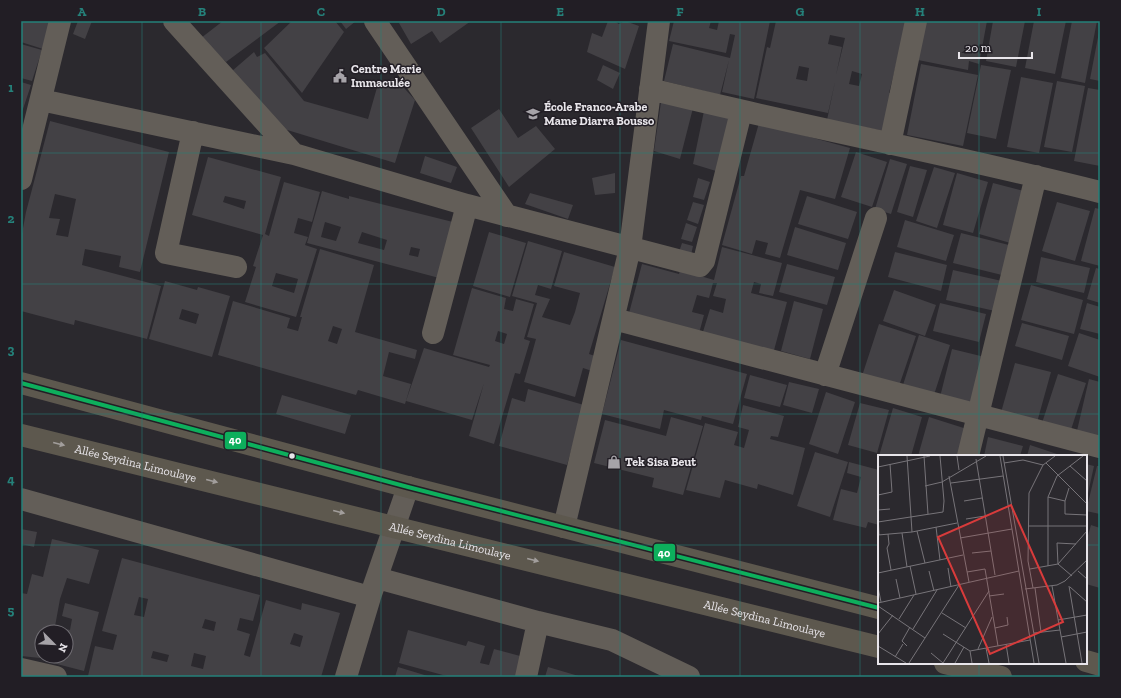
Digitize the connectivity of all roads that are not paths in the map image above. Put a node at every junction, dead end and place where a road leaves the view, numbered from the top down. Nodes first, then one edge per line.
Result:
1 (60, 21) edge
2 (174, 21) edge
3 (375, 21) edge
4 (659, 21) edge
5 (916, 21) edge
6 (650, 89) junction
7 (41, 100) junction
8 (741, 112) junction
9 (193, 132) junction
10 (890, 144) junction
11 (294, 154) junction
12 (22, 171) edge
13 (1036, 176) junction
14 (1100, 192) edge
15 (467, 205) junction
16 (507, 216) junction
17 (876, 218) dead end
18 (630, 248) junction
19 (236, 267) dead end
20 (614, 319) junction
21 (433, 333) dead end
22 (825, 375) junction
23 (21, 384) edge
24 (979, 415) junction
25 (21, 435) edge
26 (1100, 447) edge
27 (968, 455) edge
28 (408, 488) junction
29 (21, 499) edge
30 (395, 526) junction
31 (564, 528) junction
32 (374, 588) junction
33 (878, 608) edge
34 (538, 622) junction
35 (878, 647) edge
36 (1087, 661) edge
37 (949, 664) edge
38 (1100, 665) edge
39 (26, 672) edge
40 (56, 677) edge
41 (346, 677) edge
42 (526, 677) edge
43 (689, 677) edge
44 (1001, 677) edge

1 - 7 street
2 - 11 street
3 - 16 street
4 - 6 street
5 - 10 street
6 - 8 street
6 - 18 street
7 - 9 street
7 - 12 street
8 - 10 street
8 - 18 street
9 - 11 street
9 - 19 street
10 - 13 street
11 - 15 street
13 - 14 street
13 - 24 street
15 - 16 street
15 - 21 street
16 - 18 street
17 - 22 street
18 - 20 street
20 - 22 street
20 - 31 street
22 - 24 street
23 - 28 main road
24 - 26 street
24 - 27 street
25 -> 30 main road, Allée Seydina Limoulaye
28 - 30 street
28 - 31 main road
29 - 32 street
30 - 32 street
30 -> 35 main road, Allée Seydina Limoulaye
31 - 33 main road
32 - 34 street
32 - 41 street
34 - 42 street
34 - 43 street
36 - 38 main road
37 - 44 main road
39 - 40 street

